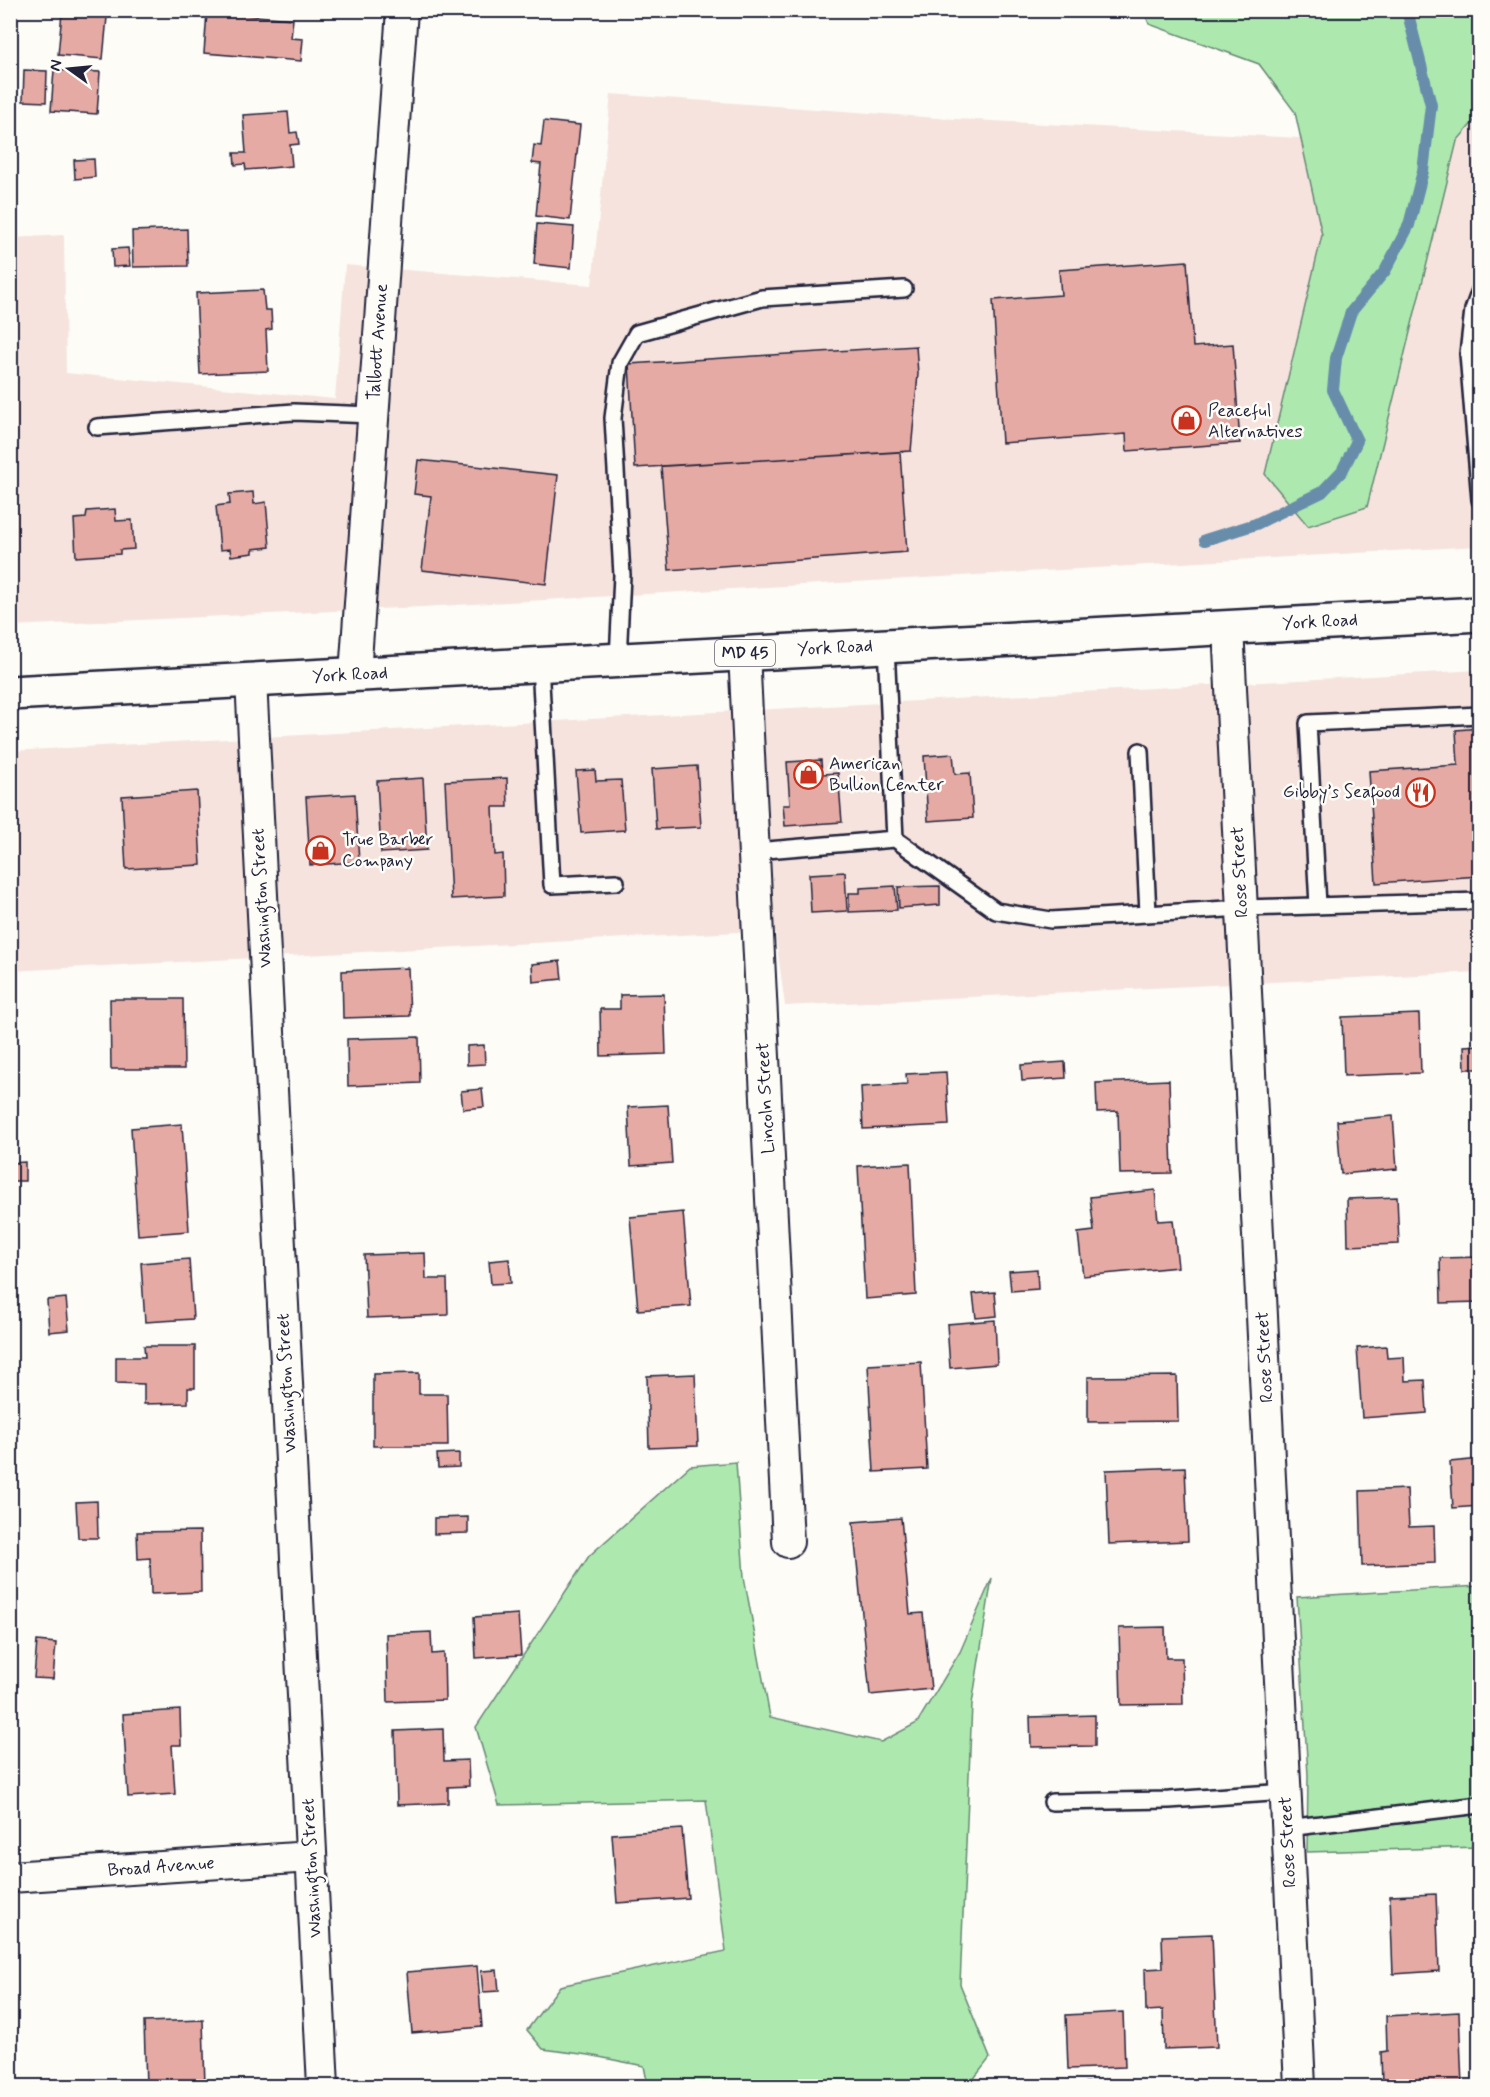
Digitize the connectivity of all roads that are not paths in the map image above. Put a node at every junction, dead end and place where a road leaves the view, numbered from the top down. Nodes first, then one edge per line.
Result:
1 (402, 10) edge
2 (904, 289) dead end
3 (1479, 290) edge
4 (373, 414) junction
5 (97, 427) dead end
6 (1479, 500) edge
7 (1479, 614) edge
8 (1228, 627) junction
9 (886, 646) junction
10 (744, 653) junction
11 (618, 660) junction
12 (540, 664) junction
13 (355, 674) junction
14 (251, 680) junction
15 (10, 693) edge
16 (1479, 715) edge
17 (1140, 751) dead end
18 (895, 839) junction
19 (754, 851) junction
20 (616, 882) dead end
21 (1479, 901) edge
22 (1318, 905) junction
23 (1242, 908) junction
24 (1148, 914) junction
25 (788, 1542) dead end
26 (1286, 1792) junction
27 (1052, 1802) dead end
28 (1479, 1805) edge
29 (1287, 1828) junction
30 (311, 1857) junction
31 (10, 1877) edge
32 (323, 2086) edge
33 (1300, 2086) edge

1 - 4 street, Talbott Avenue
2 - 11 lane
3 - 6 lane
4 - 5 lane
4 - 13 street, Talbott Avenue
7 - 8 main road, York Road / MD 45
8 - 9 main road, York Road / MD 45
8 - 23 street, Rose Street
9 - 10 main road, York Road / MD 45
9 - 18 lane
10 - 11 main road, York Road / MD 45
10 - 19 street, Lincoln Street
11 - 12 main road, York Road / MD 45
12 - 13 main road, York Road / MD 45
12 - 20 lane
13 - 14 main road, York Road / MD 45
14 - 15 main road, York Road / MD 45
14 - 30 street, Washington Street
16 - 22 lane
17 - 24 lane
18 - 19 lane
18 - 24 lane
19 - 25 street, Lincoln Street
21 - 22 lane
22 - 23 lane
23 - 24 lane
23 - 26 street, Rose Street
26 - 27 lane
26 - 29 street, Rose Street
28 - 29 lane
29 - 33 street, Rose Street
30 - 31 street, Broad Avenue
30 - 32 street, Washington Street

